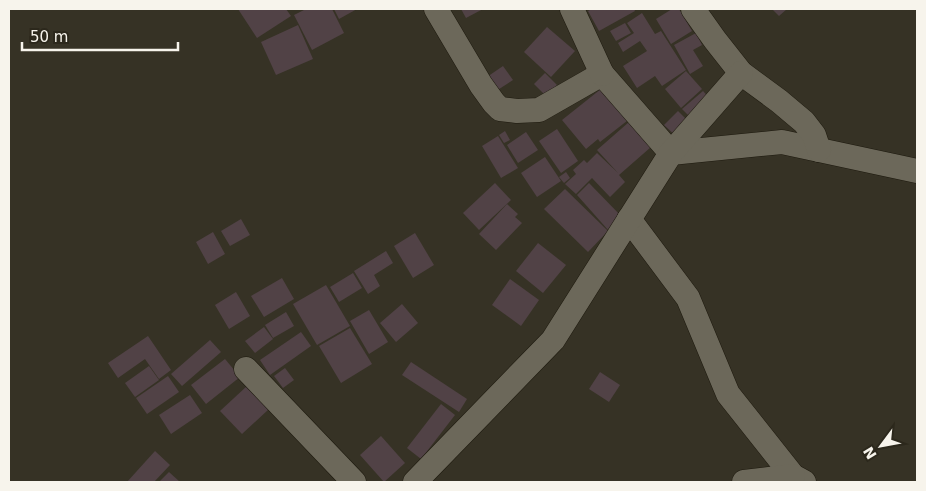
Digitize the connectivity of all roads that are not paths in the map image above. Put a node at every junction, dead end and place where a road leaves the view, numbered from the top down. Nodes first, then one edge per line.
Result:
1 (436, 9) edge
2 (572, 9) edge
3 (694, 9) edge
4 (741, 73) junction
5 (602, 74) junction
6 (819, 150) junction
7 (671, 153) junction
8 (917, 171) edge
9 (629, 219) junction
10 (246, 369) dead end
11 (798, 479) edge
12 (418, 481) edge
13 (755, 481) edge
14 (354, 482) edge

1 - 5 street
2 - 5 street
3 - 4 street
4 - 6 street
4 - 7 street
5 - 7 street
6 - 7 street
6 - 8 street
7 - 9 street
9 - 11 street
9 - 12 street
10 - 14 street
11 - 13 street

